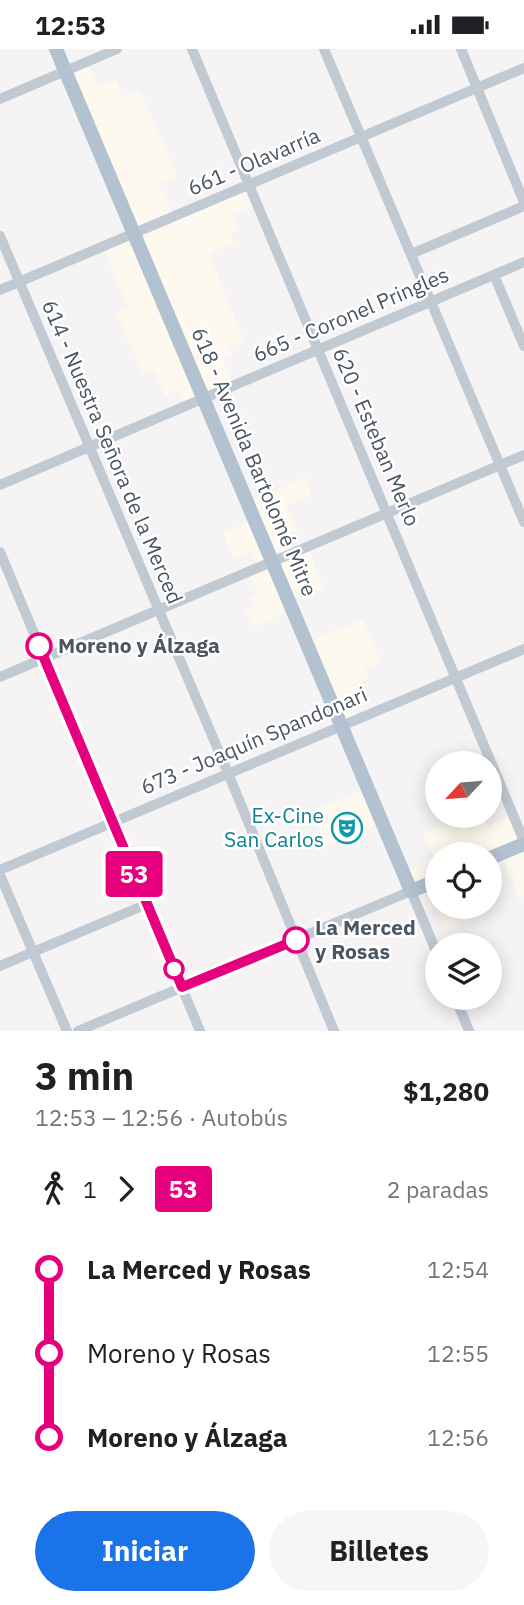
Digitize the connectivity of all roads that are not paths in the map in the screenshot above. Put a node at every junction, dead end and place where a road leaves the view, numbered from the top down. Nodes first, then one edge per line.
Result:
1 (56, 49) edge
2 (117, 49) edge
3 (192, 49) edge
4 (324, 49) edge
5 (461, 49) edge
6 (524, 68) edge
7 (66, 71) junction
8 (478, 87) junction
9 (0, 99) edge
10 (362, 137) junction
11 (249, 185) junction
12 (524, 204) edge
13 (135, 233) junction
14 (0, 236) edge
15 (411, 254) junction
16 (524, 262) edge
17 (494, 275) junction
18 (20, 282) junction
19 (0, 290) edge
20 (431, 302) junction
21 (524, 346) edge
22 (318, 350) junction
23 (204, 398) junction
24 (89, 447) junction
25 (524, 455) edge
26 (500, 466) junction
27 (0, 485) edge
28 (387, 513) junction
29 (524, 522) edge
30 (0, 552) edge
31 (273, 562) junction
32 (158, 610) junction
33 (524, 649) edge
34 (45, 659) junction
35 (0, 677) edge
36 (456, 678) junction
37 (341, 725) junction
38 (228, 773) junction
39 (113, 823) junction
40 (524, 842) edge
41 (502, 852) edge
42 (0, 872) edge
43 (425, 885) edge
44 (411, 891) junction
45 (147, 904) junction
46 (428, 933) edge
47 (296, 940) junction
48 (33, 952) junction
49 (0, 966) edge
50 (182, 987) junction
51 (460, 1010) edge
52 (67, 1031) edge
53 (78, 1031) edge
54 (200, 1031) edge
55 (334, 1031) edge
56 (469, 1031) edge

1 - 7 main road, 618 - Avenida Bartolomé Mitre
2 - 7 street
3 - 11 street, 620 - Esteban Merlo
4 - 10 street
5 - 8 street
6 - 8 street, 661 - Olavarría
7 - 9 street
7 - 13 main road, 618 - Avenida Bartolomé Mitre
8 - 10 street, 661 - Olavarría
8 - 12 street
10 - 11 street, 661 - Olavarría
10 - 15 street
11 - 13 street, 661 - Olavarría
11 - 22 street, 620 - Esteban Merlo
12 - 15 street
13 - 18 street, 661 - Olavarría
13 - 23 main road, 618 - Avenida Bartolomé Mitre
14 - 18 street, 614 - Nuestra Señora de la Merced
15 - 20 street
16 - 17 street, 665 - Coronel Pringles
17 - 20 street, 665 - Coronel Pringles
17 - 21 street
18 - 19 street, 661 - Olavarría
18 - 24 street, 614 - Nuestra Señora de la Merced
20 - 22 street, 665 - Coronel Pringles
20 - 26 street
22 - 23 street, 665 - Coronel Pringles
22 - 28 street, 620 - Esteban Merlo
23 - 24 street, 665 - Coronel Pringles
23 - 31 main road, 618 - Avenida Bartolomé Mitre
24 - 27 street, 665 - Coronel Pringles
24 - 32 street, 614 - Nuestra Señora de la Merced
25 - 26 street
26 - 28 street
26 - 29 street
28 - 31 street
28 - 36 street, 620 - Esteban Merlo
30 - 34 street
31 - 32 street
31 - 37 main road, 618 - Avenida Bartolomé Mitre
32 - 34 street
32 - 38 street, 614 - Nuestra Señora de la Merced
33 - 36 street, 673 - Joaquín Spandonari
34 - 35 street
34 - 39 street
36 - 37 street, 673 - Joaquín Spandonari
36 - 40 street, 620 - Esteban Merlo
37 - 38 street, 673 - Joaquín Spandonari
37 - 44 main road, 618 - Avenida Bartolomé Mitre
38 - 39 street, 673 - Joaquín Spandonari
38 - 47 street, 614 - Nuestra Señora de la Merced
39 - 42 street, 673 - Joaquín Spandonari
39 - 45 street
40 - 41 main road
42 - 48 street
43 - 44 main road
44 - 46 street
44 - 47 street
45 - 48 street
45 - 50 street
47 - 50 street
47 - 55 street, 614 - Nuestra Señora de la Merced
48 - 49 street
48 - 52 street
50 - 53 street
50 - 54 street
51 - 56 street

